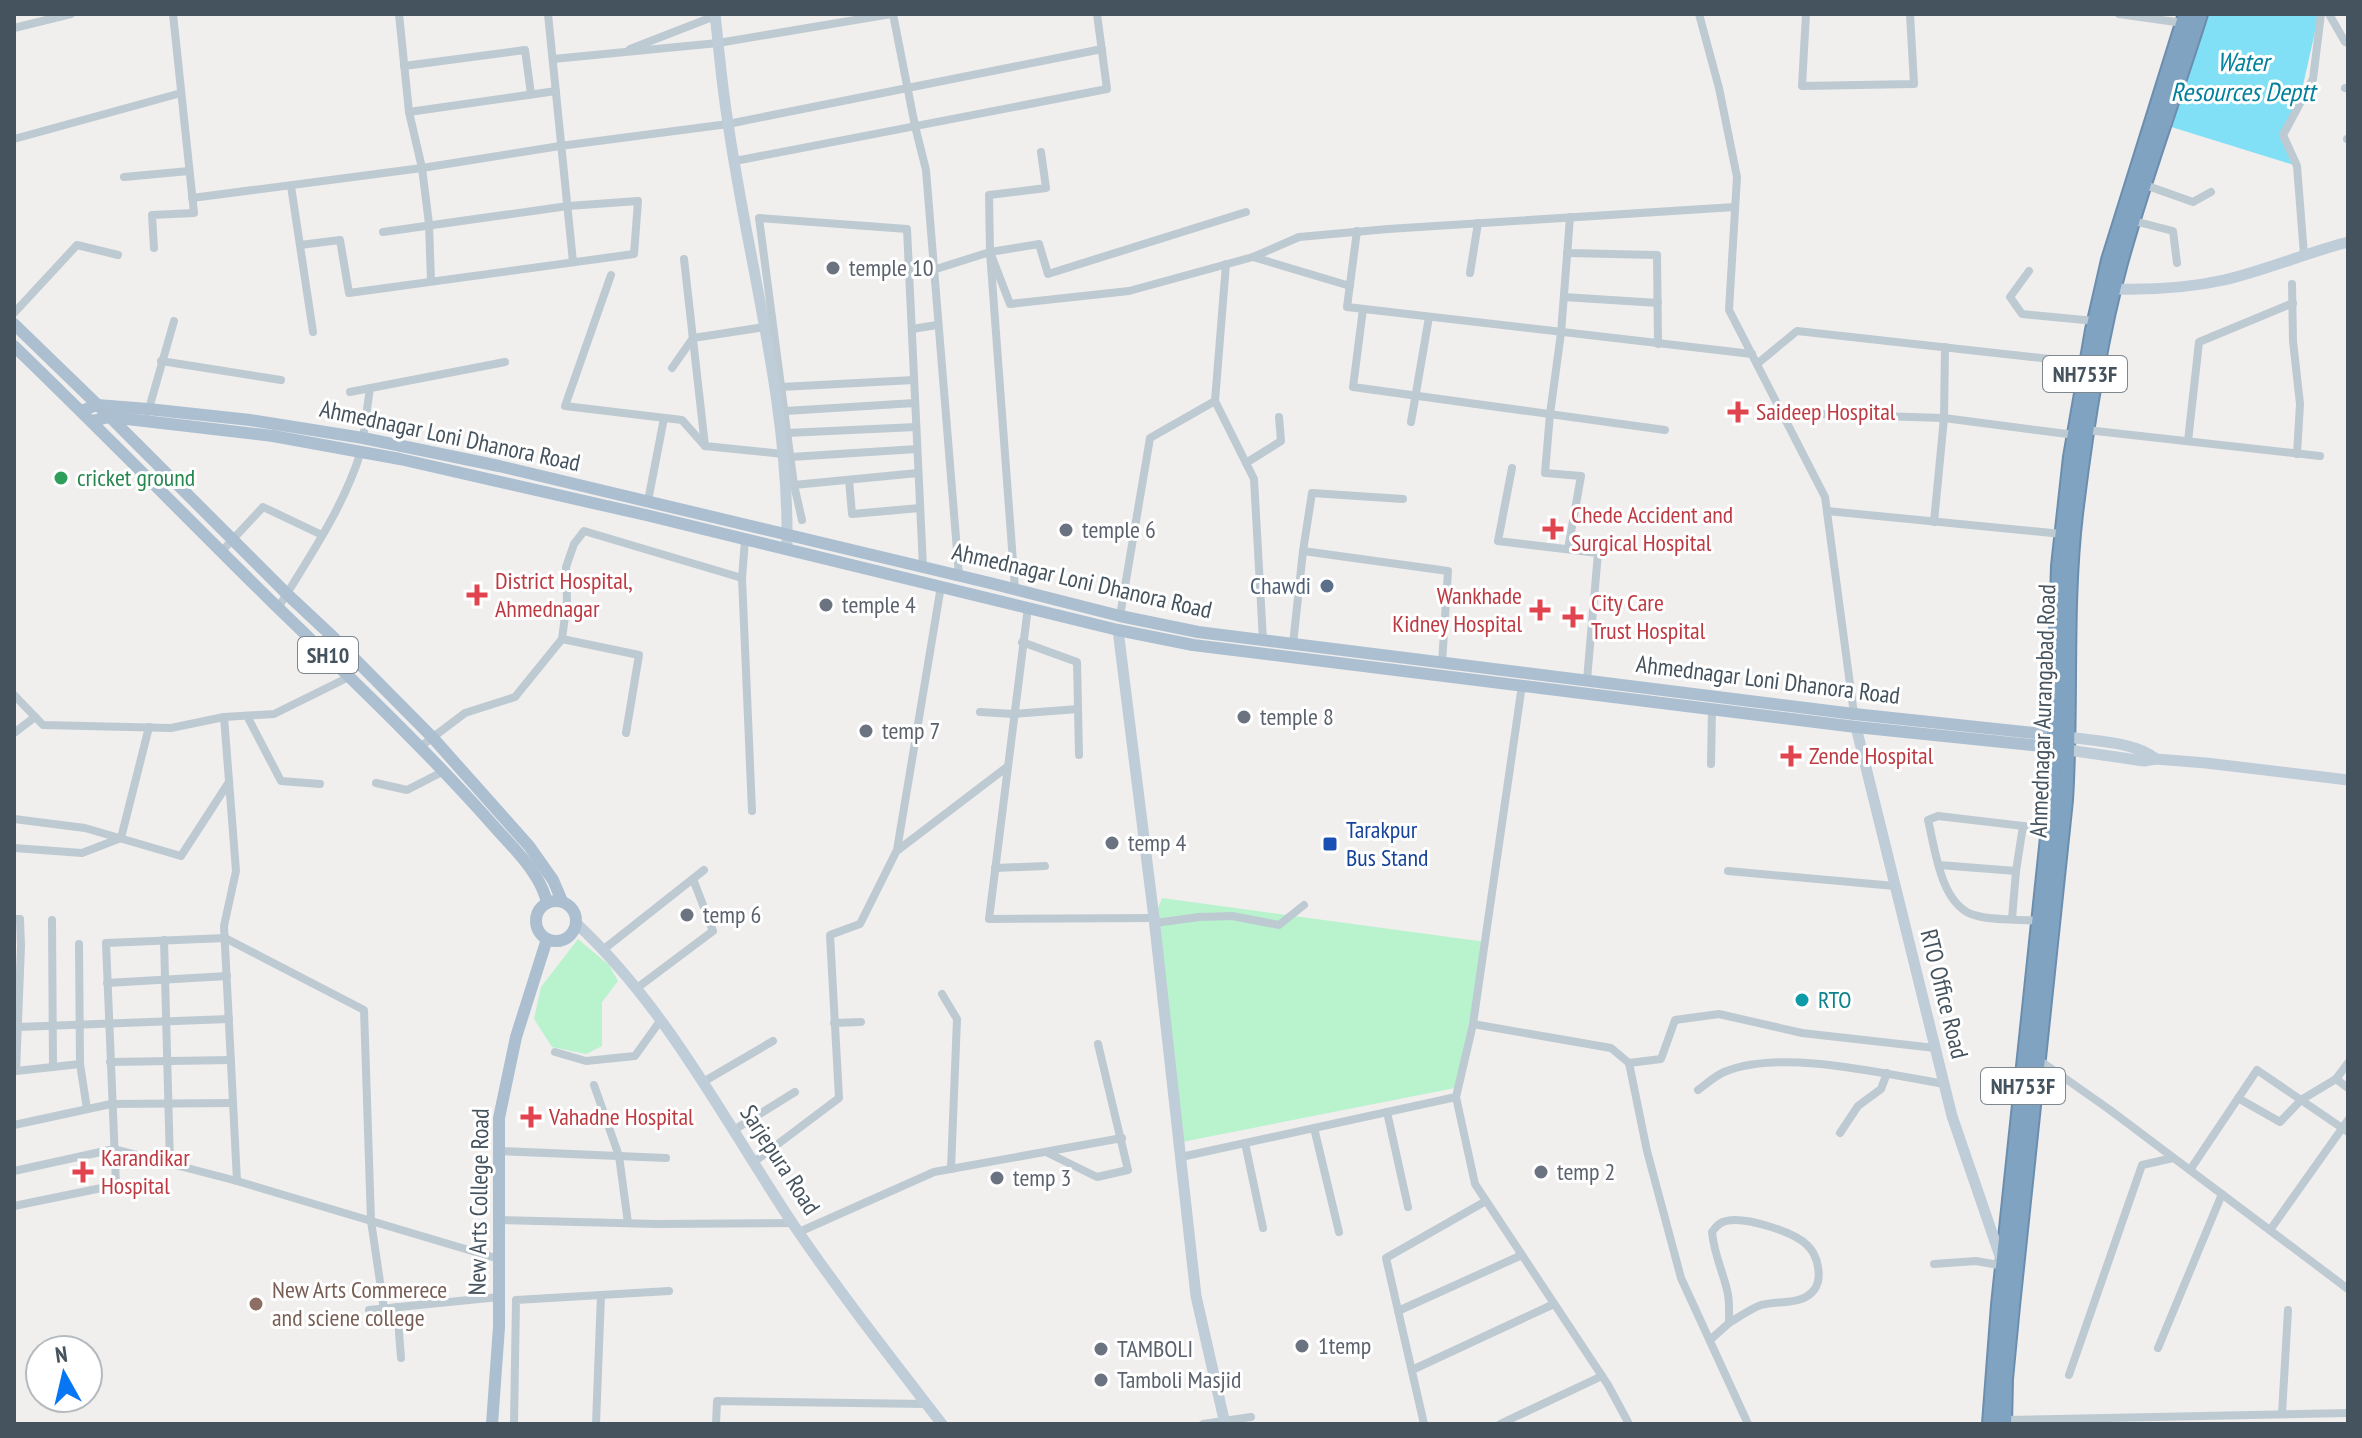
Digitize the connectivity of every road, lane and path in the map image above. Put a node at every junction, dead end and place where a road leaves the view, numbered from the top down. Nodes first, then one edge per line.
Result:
1 (71, 14) edge
2 (173, 14) edge
3 (399, 14) edge
4 (548, 14) edge
5 (892, 14) edge
6 (1097, 14) edge
7 (1699, 14) edge
8 (1806, 14) edge
9 (1910, 14) edge
10 (2119, 14) edge
11 (2200, 14) edge
12 (2321, 14) edge
13 (2329, 14) edge
14 (715, 15) edge
15 (2184, 19) edge
16 (14, 28) edge
17 (718, 43) junction
18 (2348, 43) edge
19 (1102, 49) junction
20 (620, 52) junction
21 (553, 59) junction
22 (404, 66) junction
23 (907, 88) junction
24 (556, 91) junction
25 (181, 93) junction
26 (531, 94) junction
27 (409, 112) junction
28 (728, 124) junction
29 (915, 126) junction
30 (14, 139) edge
31 (560, 146) junction
32 (1041, 152) dead end
33 (735, 161) junction
34 (422, 168) junction
35 (189, 171) junction
36 (124, 177) dead end
37 (2145, 185) junction
38 (291, 186) junction
39 (2211, 192) dead end
40 (192, 198) junction
41 (568, 206) junction
42 (1735, 207) junction
43 (1246, 212) dead end
44 (1570, 217) junction
45 (2134, 221) junction
46 (1478, 223) junction
47 (429, 224) junction
48 (1357, 231) junction
49 (383, 232) dead end
50 (2348, 242) edge
51 (300, 245) junction
52 (154, 248) dead end
53 (990, 252) junction
54 (1567, 253) junction
55 (118, 255) dead end
56 (2304, 255) junction
57 (1253, 257) junction
58 (684, 259) dead end
59 (573, 262) junction
60 (2177, 263) dead end
61 (1226, 264) junction
62 (933, 270) junction
63 (2029, 271) dead end
64 (1470, 273) dead end
65 (611, 275) dead end
66 (431, 281) junction
67 (2292, 284) dead end
68 (1350, 286) junction
69 (2114, 289) junction
70 (1564, 297) junction
71 (1658, 303) junction
72 (2293, 303) junction
73 (1363, 309) junction
74 (14, 313) edge
75 (1429, 317) junction
76 (174, 321) dead end
77 (2095, 321) junction
78 (14, 324) edge
79 (937, 325) junction
80 (765, 327) junction
81 (912, 329) junction
82 (313, 332) dead end
83 (1561, 333) junction
84 (693, 338) junction
85 (1658, 344) junction
86 (14, 346) edge
87 (1945, 347) junction
88 (1752, 354) junction
89 (161, 361) junction
90 (505, 362) dead end
91 (2087, 363) junction
92 (1757, 364) junction
93 (672, 368) dead end
94 (281, 380) dead end
95 (914, 380) junction
96 (781, 387) junction
97 (370, 388) junction
98 (350, 392) dead end
99 (1416, 396) junction
100 (1215, 401) junction
101 (915, 403) junction
102 (97, 405) junction
103 (785, 411) junction
104 (1782, 413) junction
105 (1550, 414) junction
106 (147, 415) junction
107 (86, 416) junction
108 (110, 417) junction
109 (1279, 417) dead end
110 (664, 418) junction
111 (1944, 418) junction
112 (1411, 422) dead end
113 (916, 427) junction
114 (1665, 430) dead end
115 (2081, 432) junction
116 (787, 433) junction
117 (2188, 441) junction
118 (362, 445) junction
119 (705, 446) junction
120 (917, 449) junction
121 (2297, 454) junction
122 (787, 456) junction
123 (2320, 456) dead end
124 (1246, 463) junction
125 (1512, 468) dead end
126 (918, 473) junction
127 (849, 480) junction
128 (794, 485) junction
129 (1403, 499) dead end
130 (648, 501) junction
131 (920, 508) junction
132 (1827, 511) junction
133 (802, 520) dead end
134 (1934, 522) junction
135 (2062, 534) junction
136 (322, 535) junction
137 (787, 536) junction
138 (745, 540) junction
139 (232, 541) junction
140 (1568, 549) junction
141 (787, 550) junction
142 (1303, 551) junction
143 (221, 552) junction
144 (923, 567) junction
145 (959, 575) junction
146 (742, 578) junction
147 (941, 586) junction
148 (1015, 589) junction
149 (287, 594) junction
150 (1028, 607) junction
151 (278, 608) junction
152 (1119, 623) junction
153 (562, 639) junction
154 (1263, 640) junction
155 (1022, 642) junction
156 (1293, 644) junction
157 (1442, 663) junction
158 (351, 676) junction
159 (1587, 680) junction
160 (1522, 685) junction
161 (14, 695) edge
162 (1712, 708) junction
163 (1078, 709) junction
164 (980, 712) dead end
165 (1014, 714) junction
166 (247, 716) junction
167 (35, 717) junction
168 (224, 717) junction
169 (1855, 721) junction
170 (149, 727) junction
171 (14, 733) edge
172 (626, 733) dead end
173 (433, 738) junction
174 (2061, 742) junction
175 (420, 747) junction
176 (1079, 755) dead end
177 (1711, 764) dead end
178 (1007, 767) junction
179 (444, 771) junction
180 (2348, 780) edge
181 (229, 782) junction
182 (376, 783) dead end
183 (320, 784) dead end
184 (752, 811) dead end
185 (14, 819) edge
186 (2023, 826) junction
187 (2049, 829) junction
188 (121, 838) junction
189 (14, 848) edge
190 (897, 850) junction
191 (1939, 865) junction
192 (1045, 866) dead end
193 (995, 868) junction
194 (704, 870) dead end
195 (1728, 871) dead end
196 (2016, 871) junction
197 (693, 879) junction
198 (1895, 886) junction
199 (562, 901) junction
200 (547, 903) junction
201 (1304, 905) dead end
202 (14, 919) edge
203 (2012, 919) junction
204 (52, 920) dead end
205 (1155, 921) junction
206 (2040, 921) junction
207 (577, 924) junction
208 (225, 938) junction
209 (547, 939) junction
210 (164, 940) junction
211 (79, 944) dead end
212 (604, 949) junction
213 (227, 976) junction
214 (165, 979) junction
215 (107, 983) junction
216 (637, 988) junction
217 (942, 994) dead end
218 (229, 1019) junction
219 (166, 1021) junction
220 (660, 1021) junction
221 (108, 1022) junction
222 (861, 1022) dead end
223 (834, 1023) junction
224 (80, 1024) junction
225 (1473, 1024) junction
226 (53, 1025) junction
227 (18, 1027) junction
228 (773, 1041) dead end
229 (1098, 1044) dead end
230 (1935, 1048) junction
231 (555, 1052) dead end
232 (231, 1060) junction
233 (2039, 1060) junction
234 (167, 1061) junction
235 (110, 1062) junction
236 (1629, 1063) junction
237 (2348, 1063) edge
238 (80, 1064) junction
239 (53, 1067) junction
240 (15, 1071) edge
241 (1887, 1073) junction
242 (2336, 1079) junction
243 (703, 1082) junction
244 (1944, 1084) junction
245 (594, 1085) dead end
246 (2348, 1088) edge
247 (1698, 1090) dead end
248 (795, 1092) dead end
249 (1456, 1097) junction
250 (2238, 1098) junction
251 (2301, 1100) junction
252 (233, 1103) junction
253 (111, 1104) junction
254 (168, 1104) junction
255 (87, 1109) junction
256 (1387, 1112) junction
257 (14, 1125) edge
258 (2346, 1127) edge
259 (1314, 1128) junction
260 (734, 1130) junction
261 (1840, 1133) dead end
262 (1122, 1138) junction
263 (1245, 1143) junction
264 (114, 1149) junction
265 (499, 1151) junction
266 (1045, 1151) junction
267 (619, 1156) junction
268 (1181, 1157) junction
269 (666, 1158) dead end
270 (2173, 1158) junction
271 (754, 1162) junction
272 (170, 1164) junction
273 (951, 1169) junction
274 (2190, 1170) junction
275 (14, 1171) edge
276 (237, 1181) junction
277 (2222, 1194) junction
278 (1486, 1201) junction
279 (14, 1206) edge
280 (1408, 1207) dead end
281 (499, 1220) junction
282 (371, 1221) junction
283 (628, 1223) junction
284 (796, 1228) junction
285 (1263, 1228) dead end
286 (2270, 1230) junction
287 (1339, 1232) dead end
288 (1522, 1255) junction
289 (499, 1259) junction
290 (1934, 1264) dead end
291 (2004, 1266) junction
292 (2348, 1289) edge
293 (669, 1291) dead end
294 (601, 1295) junction
295 (499, 1297) junction
296 (1554, 1304) junction
297 (397, 1307) junction
298 (384, 1309) junction
299 (369, 1310) dead end
300 (2288, 1310) dead end
301 (1398, 1311) junction
302 (1729, 1323) junction
303 (1710, 1340) junction
304 (2158, 1348) dead end
305 (401, 1358) dead end
306 (1412, 1370) junction
307 (2069, 1375) dead end
308 (1602, 1376) junction
309 (927, 1404) junction
310 (2348, 1413) edge
311 (2282, 1414) junction
312 (1251, 1417) dead end
313 (1225, 1423) edge
314 (1994, 1423) edge
315 (492, 1424) edge
316 (514, 1424) edge
317 (596, 1424) edge
318 (716, 1424) edge
319 (942, 1424) edge
320 (1203, 1424) edge
321 (1424, 1424) edge
322 (1500, 1424) edge
323 (1629, 1424) edge
324 (1748, 1424) edge

1 - 16 street
2 - 25 street
3 - 22 street
4 - 21 street
5 - 17 street
5 - 23 street
6 - 19 street
7 - 42 street
8 - 9 street
10 - 15 street
11 - 37 highway, Ahmednagar Aurangabad Road / NH753F
12 - 56 street
13 - 18 street
14 - 17 street
14 - 20 street
15 - 77 highway, NH753F
17 - 20 street
17 - 28 street
19 - 23 street
19 - 29 street
20 - 21 street
21 - 24 street
22 - 26 street
22 - 27 street
23 - 28 street
23 - 29 street
24 - 26 street
24 - 31 street
25 - 30 street
25 - 35 street
26 - 27 street
27 - 34 street
28 - 31 street
28 - 33 street
29 - 33 street
29 - 62 street
31 - 34 street
31 - 41 street
32 - 53 street
33 - 80 street
34 - 38 street
34 - 47 street
35 - 36 street
35 - 40 street
37 - 39 street
37 - 45 highway, Ahmednagar Aurangabad Road / NH753F
38 - 40 street
38 - 51 street
40 - 52 street
41 - 47 street
41 - 59 street
41 - 59 street
42 - 44 street
42 - 88 street
43 - 53 street
44 - 46 street
44 - 54 street
45 - 60 street
45 - 69 highway, Ahmednagar Aurangabad Road / NH753F
46 - 48 street
46 - 64 street
47 - 49 street
47 - 66 street
48 - 57 street
48 - 68 street
50 - 56 street
51 - 66 street
51 - 82 street
53 - 61 street
53 - 62 street
53 - 148 street
54 - 70 street
54 - 71 street
55 - 74 street
56 - 69 street
57 - 61 street
57 - 68 street
58 - 84 street
59 - 66 street
61 - 100 street
62 - 79 street
63 - 77 street
65 - 110 street
67 - 72 street
68 - 73 street
69 - 115 highway, Ahmednagar Aurangabad Road / NH753F
70 - 71 street
70 - 83 street
71 - 85 street
72 - 117 street
72 - 121 street
73 - 75 street
73 - 99 street
75 - 83 street
75 - 99 street
76 - 89 street
77 - 91 highway, NH753F
78 - 102 main road, SH10
79 - 81 street
79 - 145 street
80 - 84 street
80 - 122 street
81 - 95 street
81 - 96 street
83 - 85 street
83 - 105 street
84 - 93 street
84 - 119 street
85 - 88 street
86 - 107 main road, SH10
87 - 91 street
87 - 92 street
87 - 111 street
88 - 92 street
89 - 94 street
89 - 106 street
90 - 97 street
91 - 115 highway, NH753F
92 - 104 street
95 - 96 street
95 - 101 street
96 - 103 street
97 - 98 street
97 - 118 street
99 - 105 street
99 - 112 street
100 - 124 street
100 - 152 street
101 - 103 street
101 - 113 street
102 - 106 main road, Ahmednagar Loni Dhanora Road
102 - 107 main road, Ahmednagar Loni Dhanora Road
102 - 108 main road, SH10
103 - 116 street
104 - 111 street
104 - 132 street
105 - 114 street
105 - 140 street
106 - 108 main road, Ahmednagar Loni Dhanora Road
106 - 118 main road, Ahmednagar Loni Dhanora Road
107 - 108 main road, Ahmednagar Loni Dhanora Road
107 - 143 main road, SH10
108 - 139 main road, SH10
109 - 124 street
110 - 119 street
110 - 130 street
111 - 115 street
111 - 134 street
113 - 116 street
113 - 120 street
115 - 117 street
115 - 135 highway, NH753F
115 - 174 highway, Ahmednagar Aurangabad Road / NH753F
116 - 122 street
117 - 121 street
118 - 130 main road, Ahmednagar Loni Dhanora Road
118 - 136 street
118 - 138 main road, Ahmednagar Loni Dhanora Road
119 - 122 street
120 - 122 street
120 - 126 street
121 - 123 street
122 - 128 street
122 - 137 street
124 - 154 street
125 - 140 street
126 - 127 street
126 - 131 street
127 - 128 street
127 - 131 street
128 - 133 street
129 - 142 street
130 - 137 main road, Ahmednagar Loni Dhanora Road
131 - 144 street
132 - 134 street
132 - 169 street
134 - 135 street
135 - 174 highway, NH753F
136 - 139 street
136 - 149 street
137 - 141 street
137 - 144 main road, Ahmednagar Loni Dhanora Road
138 - 141 main road, Ahmednagar Loni Dhanora Road
138 - 146 street
139 - 143 street
139 - 149 main road, SH10
140 - 159 street
141 - 147 main road, Ahmednagar Loni Dhanora Road
142 - 156 street
142 - 157 street
143 - 151 main road, SH10
144 - 145 main road, Ahmednagar Loni Dhanora Road
145 - 148 main road, Ahmednagar Loni Dhanora Road
146 - 153 street
146 - 184 street
147 - 150 main road, Ahmednagar Loni Dhanora Road
147 - 190 street
148 - 152 main road, Ahmednagar Loni Dhanora Road
149 - 151 street
149 - 173 main road, SH10
150 - 152 main road, Ahmednagar Loni Dhanora Road
150 - 155 street
151 - 158 main road, SH10
152 - 154 main road, Ahmednagar Loni Dhanora Road
152 - 160 main road, Ahmednagar Loni Dhanora Road
152 - 205 street
153 - 172 street
153 - 173 street
154 - 156 main road, Ahmednagar Loni Dhanora Road
155 - 163 street
155 - 165 street
156 - 157 main road, Ahmednagar Loni Dhanora Road
157 - 159 main road, Ahmednagar Loni Dhanora Road
158 - 166 street
158 - 175 main road, SH10
159 - 169 main road, Ahmednagar Loni Dhanora Road
160 - 162 main road, Ahmednagar Loni Dhanora Road
160 - 225 street
161 - 167 street
162 - 169 main road, Ahmednagar Loni Dhanora Road
162 - 177 street
163 - 165 street
163 - 176 street
164 - 165 street
165 - 178 street
166 - 168 street
166 - 183 street
167 - 170 street
167 - 171 street
168 - 170 street
168 - 181 street
169 - 174 main road, Ahmednagar Loni Dhanora Road
169 - 198 street, RTO Office Road
170 - 188 street
173 - 175 street
173 - 199 main road, SH10
174 - 180 street
174 - 187 highway, NH753F
174 - 233 highway, Ahmednagar Aurangabad Road / NH753F
175 - 179 main road, SH10
178 - 190 street
178 - 193 street
179 - 182 street
179 - 200 main road, SH10
181 - 188 street
181 - 208 street
185 - 188 street
186 - 187 street
186 - 191 street
186 - 196 street
187 - 206 highway, NH753F
188 - 189 street
190 - 223 street
191 - 196 street
191 - 203 street
192 - 193 street
193 - 205 street
194 - 197 street
195 - 198 street
196 - 203 street
197 - 212 street
197 - 216 street
198 - 230 street, RTO Office Road
199 - 200 main road
199 - 207 main road
200 - 209 main road
201 - 205 street
202 - 227 street
203 - 206 street
204 - 226 street
205 - 268 street
206 - 291 highway, NH753F
207 - 209 main road
207 - 212 street, Sarjepura Road
208 - 210 street
208 - 213 street
208 - 282 street
209 - 265 main road, New Arts College Road
210 - 214 street
210 - 215 street
211 - 224 street
212 - 216 street, Sarjepura Road
213 - 214 street
213 - 218 street
214 - 215 street
214 - 219 street
215 - 221 street
216 - 220 street, Sarjepura Road
217 - 273 street
218 - 219 street
218 - 232 street
219 - 221 street
219 - 234 street
220 - 231 street
220 - 243 street, Sarjepura Road
221 - 224 street
221 - 235 street
222 - 223 street
223 - 271 street
224 - 226 street
224 - 238 street
225 - 236 street
225 - 249 street
226 - 227 street
226 - 239 street
227 - 240 street
228 - 243 street
229 - 262 street
230 - 236 street
230 - 244 street, RTO Office Road
232 - 234 street
232 - 252 street
233 - 270 street
233 - 314 highway, Ahmednagar Aurangabad Road / NH753F
234 - 235 street
234 - 254 street
235 - 253 street
236 - 303 street
237 - 242 street
238 - 239 street
238 - 255 street
239 - 240 street
241 - 244 street
241 - 247 street
241 - 261 street
242 - 246 street
242 - 251 street
243 - 260 street, Sarjepura Road
244 - 291 street, RTO Office Road
245 - 267 street
248 - 260 street
249 - 256 street
249 - 278 street
250 - 251 street
250 - 251 street
250 - 274 street
251 - 258 street
252 - 254 street
252 - 276 street
253 - 254 street
253 - 255 street
253 - 264 street
254 - 272 street
255 - 257 street
256 - 259 street
256 - 280 street
258 - 286 street
259 - 263 street
259 - 287 street
260 - 271 street, Sarjepura Road
262 - 266 street
262 - 266 street
263 - 268 street
263 - 285 street
264 - 272 street
264 - 275 street
264 - 279 street
265 - 267 street
265 - 281 main road, New Arts College Road
266 - 273 street
267 - 269 street
267 - 283 street
268 - 313 street
270 - 274 street
270 - 307 street
271 - 284 street, Sarjepura Road
272 - 276 street
273 - 284 street
274 - 277 street
276 - 282 street
277 - 286 street
277 - 304 street
278 - 288 street
278 - 301 street
281 - 283 street
281 - 289 main road, New Arts College Road
282 - 289 street
282 - 298 street
283 - 284 street
284 - 309 street, Sarjepura Road
286 - 292 street
288 - 296 street
288 - 301 street
289 - 295 main road, New Arts College Road
290 - 291 street
291 - 314 highway, NH753F
293 - 294 street
294 - 316 street
294 - 317 street
295 - 297 street
295 - 315 main road, New Arts College Road
296 - 306 street
296 - 308 street
297 - 298 street
297 - 305 street
298 - 299 street
300 - 311 street
301 - 306 street
302 - 302 street
302 - 303 street
303 - 324 street
306 - 321 street
308 - 322 street
308 - 323 street
309 - 318 street
309 - 319 street, Sarjepura Road
310 - 311 street
311 - 314 street
312 - 313 street
313 - 320 street

